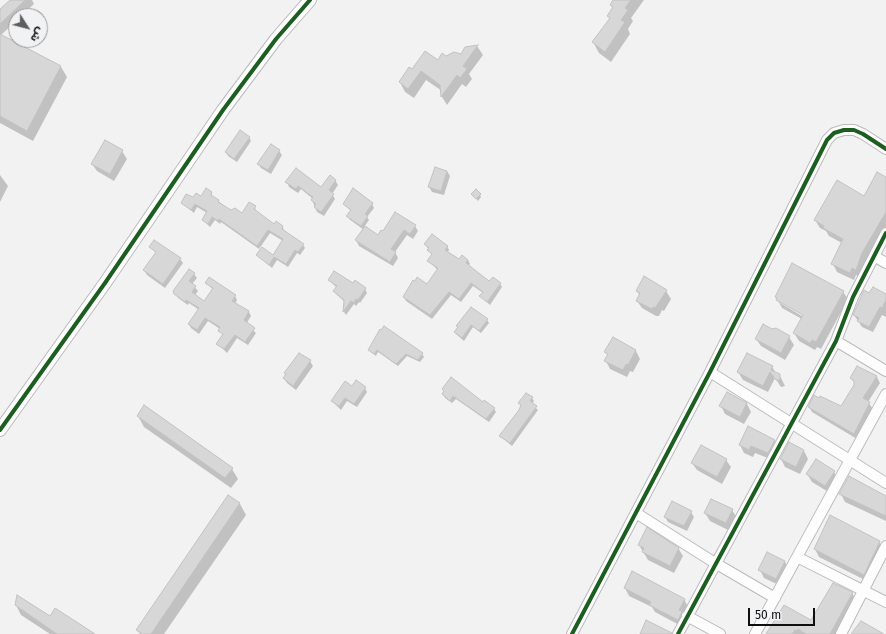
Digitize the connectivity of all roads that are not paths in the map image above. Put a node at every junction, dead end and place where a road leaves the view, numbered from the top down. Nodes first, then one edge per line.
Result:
1 (310, 0) edge
2 (886, 149) edge
3 (886, 233) edge
4 (874, 256) junction
5 (886, 263) edge
6 (836, 340) junction
7 (886, 371) edge
8 (710, 372) junction
9 (886, 394) edge
10 (790, 423) junction
11 (0, 430) edge
12 (850, 460) junction
13 (886, 483) edge
14 (636, 513) junction
15 (886, 546) edge
16 (797, 557) junction
17 (715, 563) junction
18 (863, 590) junction
19 (775, 598) junction
20 (886, 602) edge
21 (687, 616) junction
22 (572, 634) edge
23 (678, 634) edge
24 (720, 634) edge
25 (755, 634) edge
26 (841, 634) edge

1 - 11 street
2 - 8 street
3 - 4 street
4 - 5 street
4 - 6 street
6 - 7 street
6 - 10 street
8 - 10 street
8 - 14 street
9 - 12 street
10 - 12 street
10 - 17 street
12 - 13 street
12 - 16 street
14 - 17 street
14 - 22 street
15 - 18 street
16 - 18 street
16 - 19 street
17 - 19 street
17 - 21 street
18 - 20 street
18 - 26 street
19 - 25 street
21 - 23 street
21 - 24 street

